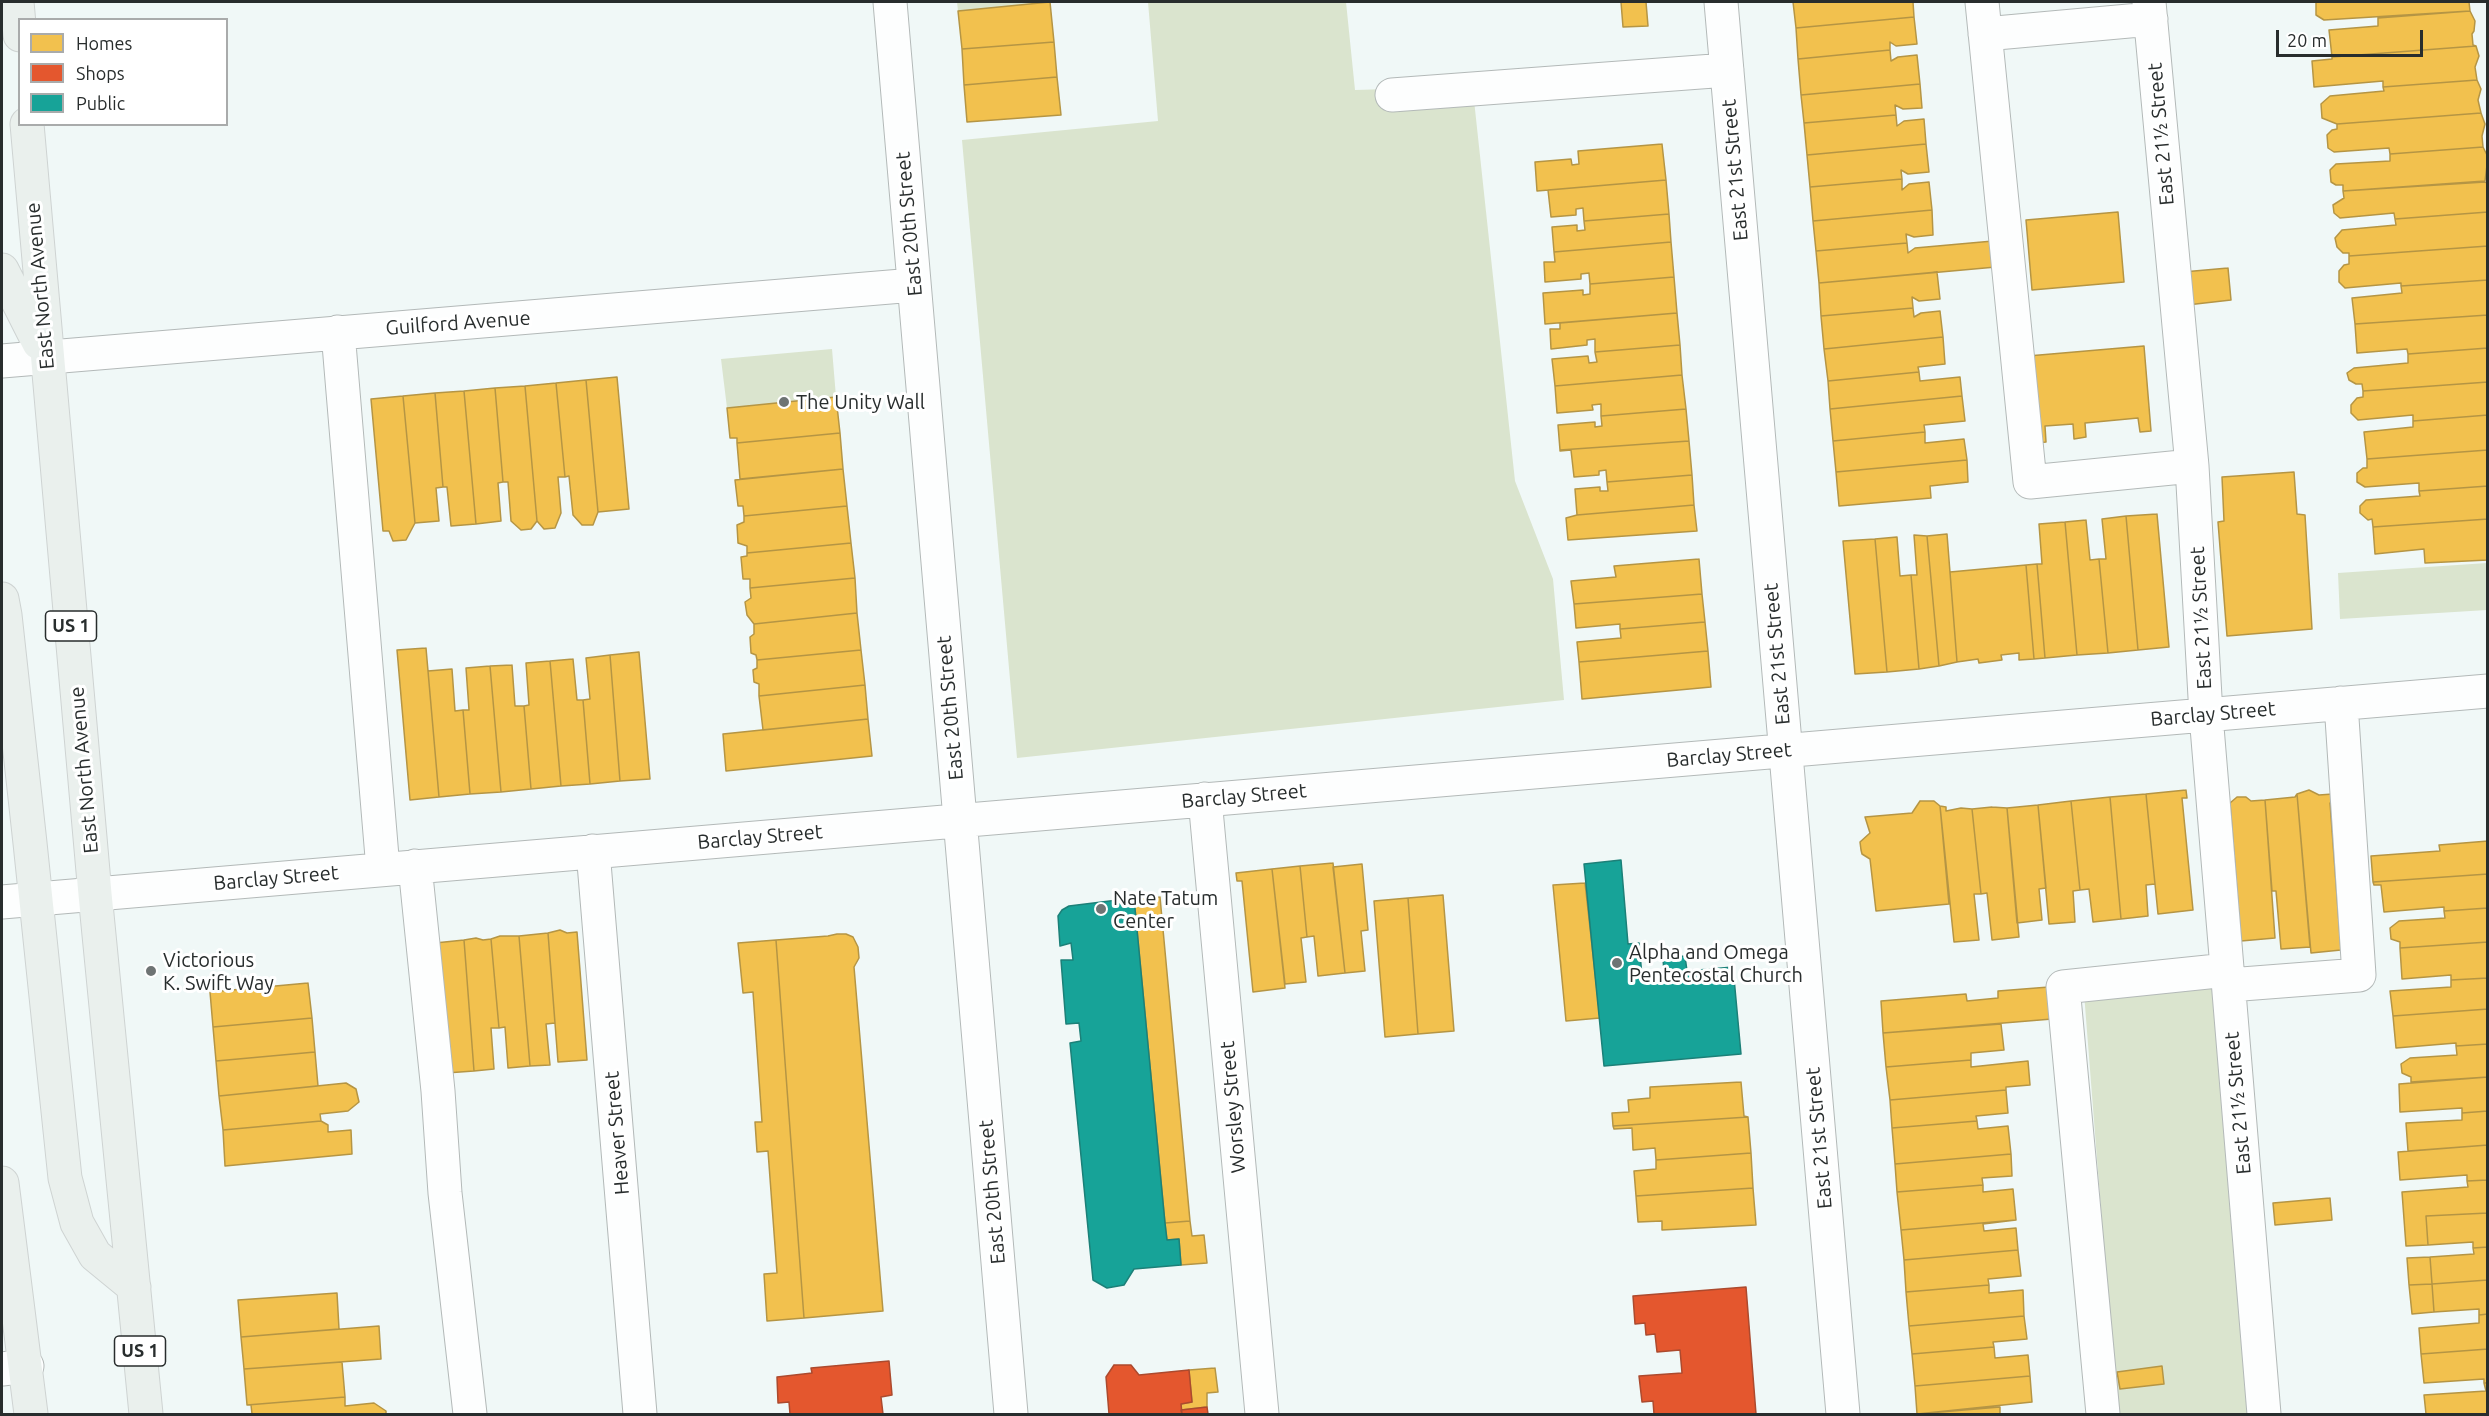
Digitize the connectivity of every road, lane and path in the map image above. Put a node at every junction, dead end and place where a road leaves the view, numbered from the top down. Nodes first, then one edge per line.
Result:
1 (17, 2) edge
2 (890, 2) edge
3 (1721, 2) edge
4 (1982, 2) edge
5 (2150, 10) edge
6 (18, 18) edge
7 (1985, 34) junction
8 (1727, 70) junction
9 (1392, 95) dead end
10 (27, 126) edge
11 (2, 270) edge
12 (914, 285) junction
13 (338, 332) junction
14 (46, 358) junction
15 (2, 362) edge
16 (2192, 466) junction
17 (2, 599) edge
18 (2487, 691) edge
19 (2341, 703) junction
20 (2206, 715) junction
21 (1786, 750) junction
22 (1205, 799) junction
23 (960, 820) junction
24 (593, 851) junction
25 (415, 866) junction
26 (383, 869) junction
27 (95, 894) junction
28 (36, 898) junction
29 (2, 902) edge
30 (2228, 978) junction
31 (2, 1183) edge
32 (134, 1287) junction
33 (14, 1368) edge
34 (31, 1414) edge
35 (146, 1414) edge
36 (471, 1414) edge
37 (640, 1414) edge
38 (1011, 1414) edge
39 (1262, 1414) edge
40 (1843, 1414) edge
41 (2103, 1414) edge
42 (2264, 1414) edge

1 - 6 main road
2 - 12 street, East 20th Street
3 - 8 street, East 21st Street
4 - 7 street
5 - 7 street
5 - 16 street, East 21½ Street
7 - 16 street
8 - 9 street
8 - 21 street, East 21st Street
10 - 14 main road, East North Avenue / US 1
11 - 14 main road
12 - 13 street, Guilford Avenue
12 - 23 street, East 20th Street
13 - 14 street, Guilford Avenue
13 - 26 street
14 - 15 street, Guilford Avenue
14 - 27 main road, East North Avenue / US 1
16 - 20 street, East 21½ Street
17 - 28 main road
18 - 19 street, Barclay Street
19 - 20 street, Barclay Street
19 - 30 street
20 - 21 street, Barclay Street
20 - 30 street, East 21½ Street
21 - 22 street, Barclay Street
21 - 40 street, East 21st Street
22 - 23 street, Barclay Street
22 - 39 street, Worsley Street
23 - 24 street, Barclay Street
23 - 38 street, East 20th Street
24 - 25 street, Barclay Street
24 - 37 street, Heaver Street
25 - 26 street, Barclay Street
25 - 36 street
26 - 27 street, Barclay Street
27 - 28 street, Barclay Street
27 - 32 main road, East North Avenue / US 1
28 - 29 street, Barclay Street
28 - 32 main road
30 - 41 street
30 - 42 street, East 21½ Street
31 - 33 main road
32 - 35 main road, East North Avenue / US 1
33 - 34 main road

